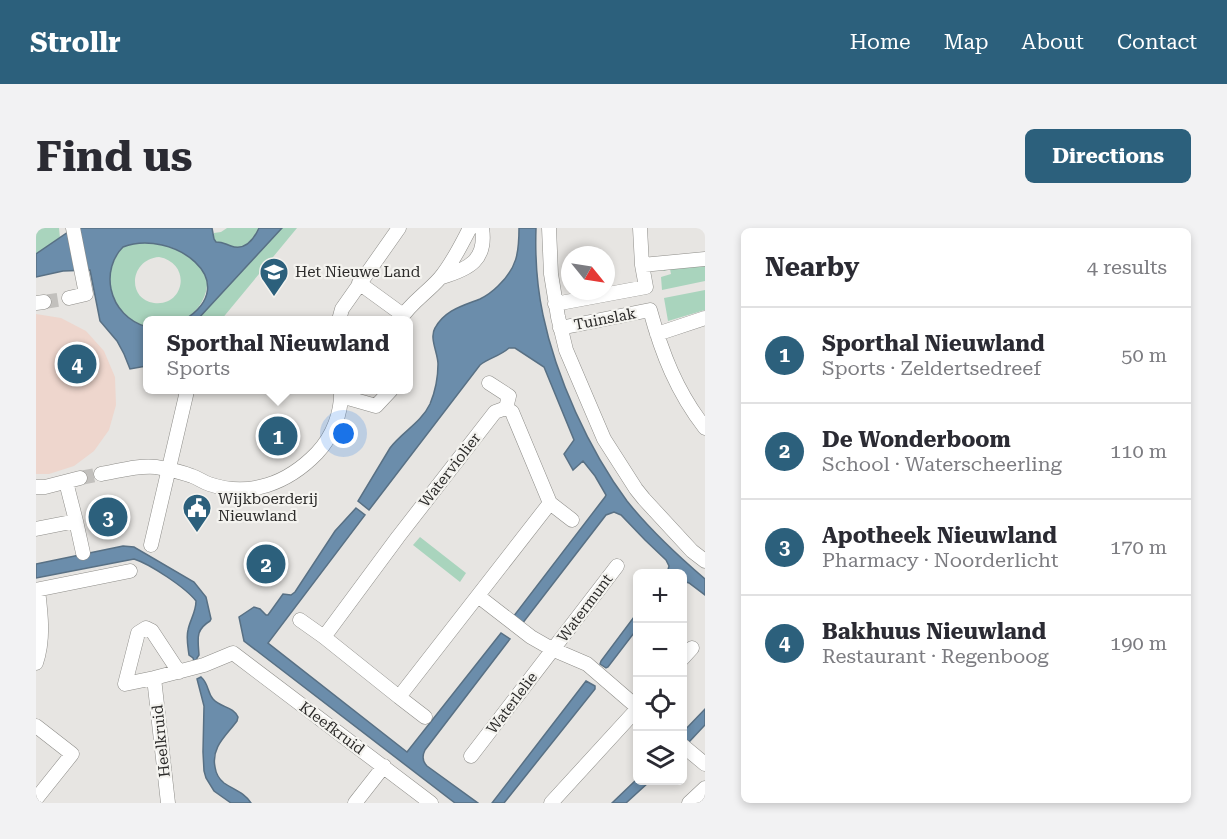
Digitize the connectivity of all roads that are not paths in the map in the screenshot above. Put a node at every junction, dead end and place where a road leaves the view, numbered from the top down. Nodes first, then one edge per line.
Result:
1 (74, 228) edge
2 (399, 228) edge
3 (470, 228) edge
4 (482, 228) edge
5 (549, 228) edge
6 (640, 228) edge
7 (705, 258) edge
8 (642, 265) junction
9 (442, 277) junction
10 (359, 283) junction
11 (73, 297) dead end
12 (340, 316) edge
13 (400, 316) edge
14 (404, 316) edge
15 (558, 316) junction
16 (705, 318) edge
17 (657, 334) junction
18 (489, 383) dead end
19 (186, 394) edge
20 (346, 394) edge
21 (351, 394) edge
22 (386, 394) edge
23 (506, 408) junction
24 (705, 429) edge
25 (169, 470) junction
26 (102, 474) tunnel mouth
27 (36, 487) edge
28 (550, 503) junction
29 (572, 520) dead end
30 (76, 521) junction
31 (36, 529) edge
32 (151, 545) dead end
33 (83, 554) dead end
34 (705, 561) edge
35 (617, 566) dead end
36 (130, 571) dead end
37 (37, 590) edge
38 (478, 596) junction
39 (300, 620) dead end
40 (324, 637) junction
41 (552, 650) junction
42 (36, 663) edge
43 (179, 672) junction
44 (154, 678) junction
45 (399, 697) junction
46 (633, 704) edge
47 (633, 713) edge
48 (425, 717) dead end
49 (36, 726) edge
50 (687, 749) edge
51 (471, 756) dead end
52 (705, 764) edge
53 (384, 766) junction
54 (705, 788) edge
55 (36, 799) edge
56 (168, 803) edge
57 (355, 803) edge
58 (431, 803) edge
59 (551, 803) edge
60 (689, 803) edge

1 - 11 street
2 - 10 street
3 - 9 street
4 - 9 street
5 - 15 street
6 - 8 street, Tuinslak
7 - 8 street
8 - 15 street, Tuinslak
9 - 14 street
10 - 12 street
10 - 13 street
15 - 17 street, Tuinslak
15 - 34 street
16 - 17 street
17 - 24 street
18 - 23 street
19 - 25 street
20 - 25 street
21 - 22 street
23 - 28 street
23 - 40 street, Waterviolier
25 - 26 street
25 - 32 street
27 - 30 street
28 - 29 street
28 - 38 street
30 - 31 street
30 - 33 street
35 - 41 street, Watermunt
36 - 37 street
37 - 42 street
38 - 41 street
38 - 45 street
39 - 40 street
40 - 45 street
41 - 46 street
41 - 51 street, Waterlelie
43 - 44 street
43 - 44 street
43 - 53 street, Kleefkruid
44 - 56 street, Heelkruid
45 - 48 street
47 - 59 street
49 - 55 street
50 - 52 street
53 - 57 street
53 - 58 street, Kleefkruid
54 - 60 street

